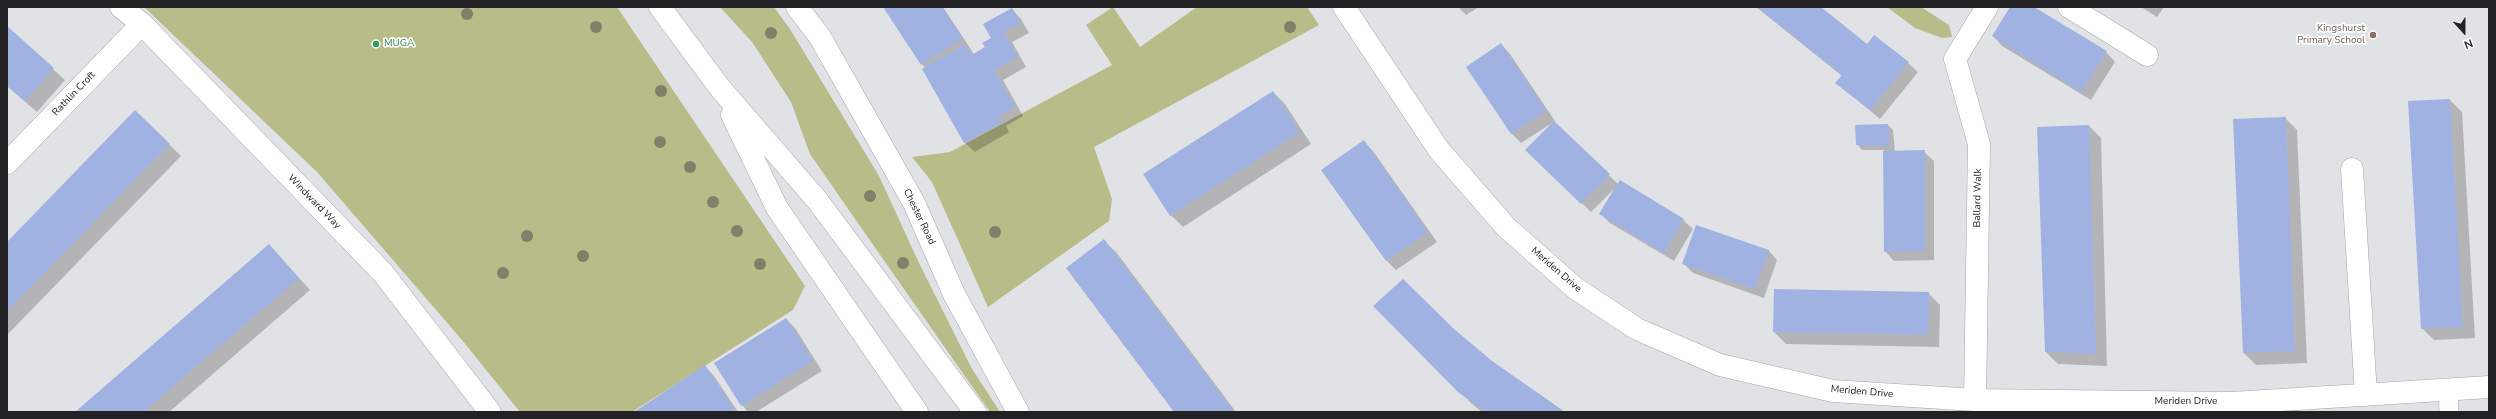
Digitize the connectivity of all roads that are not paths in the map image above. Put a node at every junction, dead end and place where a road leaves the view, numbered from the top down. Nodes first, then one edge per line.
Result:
1 (121, 7) edge
2 (660, 7) edge
3 (797, 7) edge
4 (1344, 7) edge
5 (1987, 7) edge
6 (2069, 7) edge
7 (142, 24) junction
8 (2147, 55) dead end
9 (720, 88) junction
10 (7, 163) edge
11 (2352, 169) dead end
12 (2489, 387) edge
13 (2366, 395) junction
14 (1975, 400) junction
15 (2448, 402) edge
16 (490, 412) edge
17 (917, 412) edge
18 (974, 412) edge
19 (1018, 412) edge

1 - 7 street, Windward Way
2 - 9 street
3 - 19 street, Chester Road
4 - 14 street, Meriden Drive
5 - 14 street, Ballard Walk
6 - 8 street
7 - 10 street, Rathlin Croft
7 - 16 street, Windward Way
9 - 17 street
9 - 18 street
11 - 13 street
12 - 15 street, Meriden Drive
13 - 14 street, Meriden Drive
13 - 15 street, Meriden Drive

